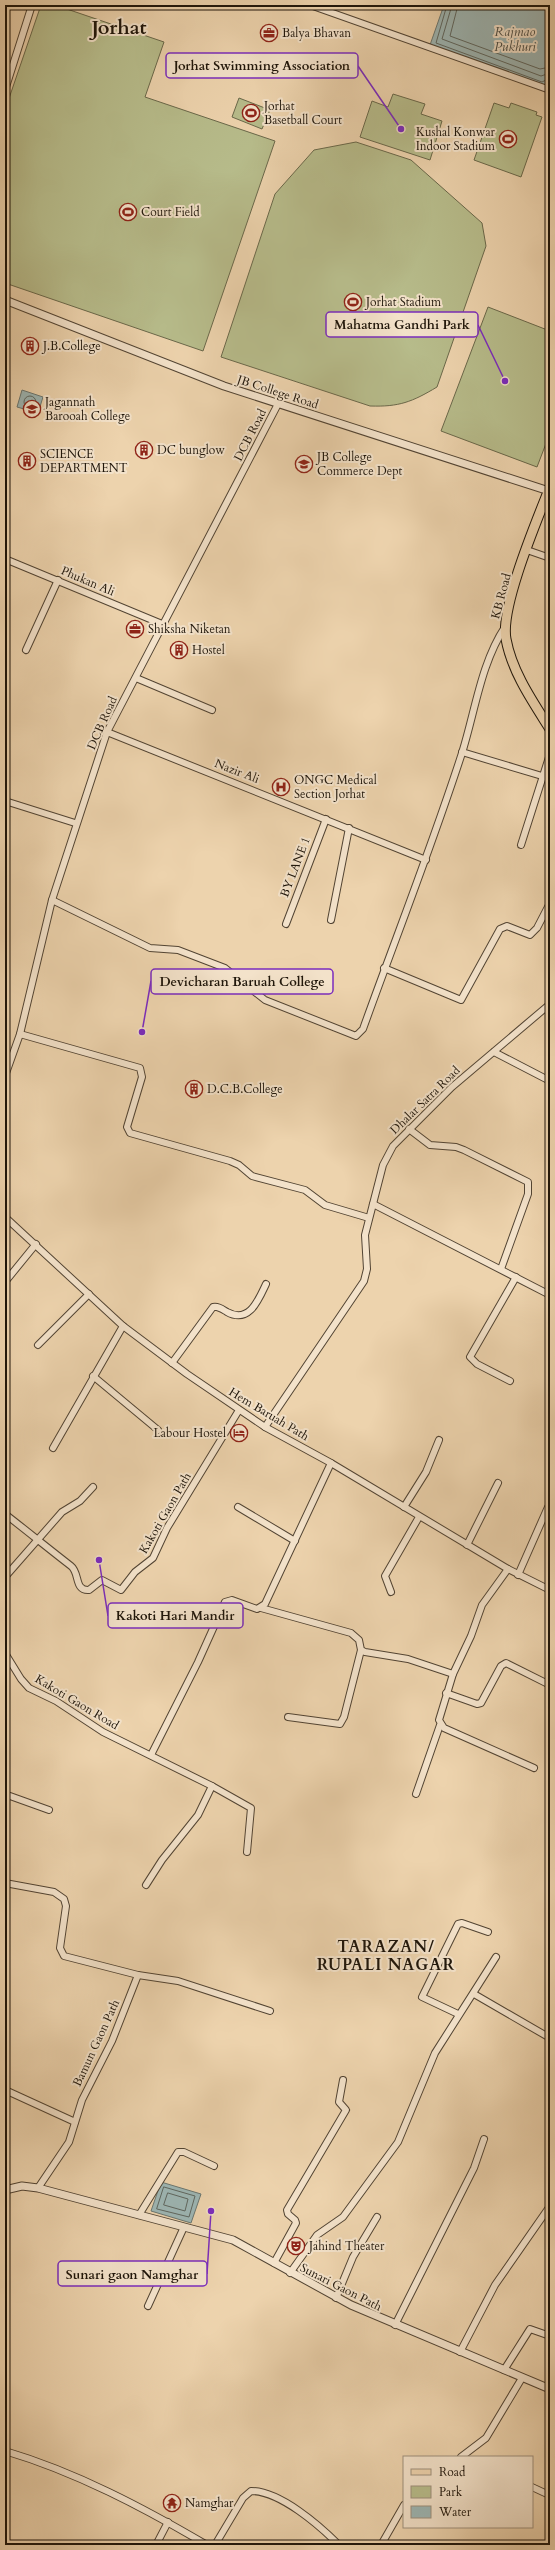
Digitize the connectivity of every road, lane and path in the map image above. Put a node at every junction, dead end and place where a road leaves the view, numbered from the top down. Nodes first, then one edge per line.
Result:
1 (32, 5) edge
2 (310, 5) edge
3 (5, 90) edge
4 (550, 90) edge
5 (5, 300) edge
6 (278, 404) junction
7 (549, 489) edge
8 (526, 550) junction
9 (550, 558) edge
10 (5, 559) edge
11 (58, 580) junction
12 (162, 624) junction
13 (505, 627) junction
14 (26, 650) dead end
15 (136, 678) junction
16 (212, 710) dead end
17 (550, 730) edge
18 (107, 732) junction
19 (462, 752) junction
20 (550, 754) edge
21 (542, 776) junction
22 (5, 801) edge
23 (326, 819) junction
24 (76, 823) junction
25 (349, 828) junction
26 (521, 845) dead end
27 (426, 860) junction
28 (52, 900) junction
29 (550, 903) edge
30 (331, 920) dead end
31 (286, 924) dead end
32 (384, 968) junction
33 (550, 1004) edge
34 (20, 1034) junction
35 (494, 1052) junction
36 (5, 1076) edge
37 (550, 1081) edge
38 (409, 1129) junction
39 (373, 1204) junction
40 (5, 1217) edge
41 (369, 1218) junction
42 (36, 1244) junction
43 (501, 1269) junction
44 (516, 1277) junction
45 (5, 1282) edge
46 (266, 1284) dead end
47 (89, 1294) junction
48 (550, 1295) edge
49 (123, 1326) junction
50 (38, 1345) dead end
51 (172, 1363) junction
52 (93, 1376) junction
53 (510, 1382) dead end
54 (239, 1410) junction
55 (265, 1427) junction
56 (158, 1430) dead end
57 (439, 1440) dead end
58 (52, 1448) dead end
59 (331, 1463) junction
60 (498, 1483) dead end
61 (93, 1488) dead end
62 (238, 1507) dead end
63 (404, 1507) junction
64 (548, 1507) dead end
65 (5, 1514) edge
66 (419, 1517) junction
67 (37, 1540) junction
68 (295, 1541) junction
69 (468, 1545) junction
70 (508, 1569) junction
71 (518, 1575) junction
72 (5, 1577) edge
73 (550, 1590) edge
74 (391, 1592) dead end
75 (261, 1608) junction
76 (361, 1650) junction
77 (5, 1653) edge
78 (453, 1674) junction
79 (550, 1685) edge
80 (446, 1693) junction
81 (288, 1717) dead end
82 (440, 1725) junction
83 (151, 1755) junction
84 (534, 1768) dead end
85 (212, 1786) junction
86 (416, 1794) dead end
87 (5, 1797) edge
88 (49, 1810) dead end
89 (247, 1852) dead end
90 (5, 1882) edge
91 (146, 1885) dead end
92 (488, 1932) dead end
93 (496, 1957) dead end
94 (138, 1975) junction
95 (474, 1994) junction
96 (270, 2012) dead end
97 (458, 2014) junction
98 (550, 2038) edge
99 (343, 2080) dead end
100 (5, 2090) edge
101 (76, 2122) junction
102 (484, 2139) dead end
103 (214, 2166) dead end
104 (38, 2188) junction
105 (5, 2190) edge
106 (550, 2206) edge
107 (139, 2215) junction
108 (377, 2217) dead end
109 (184, 2227) junction
110 (274, 2263) junction
111 (290, 2273) junction
112 (336, 2298) junction
113 (148, 2306) dead end
114 (395, 2325) junction
115 (550, 2336) edge
116 (460, 2352) junction
117 (504, 2370) junction
118 (522, 2378) junction
119 (550, 2389) edge
120 (5, 2451) edge
121 (463, 2456) edge
122 (533, 2487) edge
123 (547, 2494) dead end
124 (403, 2507) edge
125 (168, 2522) junction
126 (156, 2545) edge
127 (208, 2545) edge
128 (216, 2545) edge
129 (339, 2545) edge
130 (380, 2545) edge

1 - 3 street
2 - 4 street
5 - 6 street, JB College Road
6 - 7 street, JB College Road
6 - 12 street, DCB Road
7 - 8 main road, KB Road
8 - 9 street
8 - 13 main road, KB Road
10 - 11 street, Phukan Ali
11 - 12 street, Phukan Ali
11 - 14 street
12 - 15 street, DCB Road
13 - 17 main road, KB Road
13 - 19 street
15 - 16 street
15 - 18 street, DCB Road
18 - 23 street, Nazir Ali
18 - 24 street, DCB Road
19 - 21 street
19 - 27 street
20 - 21 street
21 - 26 street
22 - 24 street
23 - 25 street, Nazir Ali
23 - 31 street, BY LANE 1
24 - 28 street, DCB Road
25 - 27 street, Nazir Ali
25 - 30 street
27 - 32 street
28 - 32 street
28 - 34 street, DCB Road
29 - 32 street
33 - 35 street, Dhalar Satra Road
34 - 36 street, DCB Road
34 - 41 street
35 - 37 street
35 - 38 street, Dhalar Satra Road
38 - 39 street, Dhalar Satra Road
38 - 43 street
39 - 41 street, Dhalar Satra Road
39 - 43 street
40 - 42 street, Hem Baruah Path
41 - 55 street, Dhalar Satra Road
42 - 45 street
42 - 47 street, Hem Baruah Path
43 - 44 street
44 - 48 street
44 - 53 street
46 - 51 street
47 - 49 street, Hem Baruah Path
47 - 50 street
49 - 51 street, Hem Baruah Path
49 - 52 street
51 - 54 street, Hem Baruah Path
52 - 56 street
52 - 58 street
54 - 55 street, Hem Baruah Path
54 - 67 street, Kakoti Gaon Path
55 - 59 street, Hem Baruah Path
57 - 63 street
59 - 63 street, Hem Baruah Path
59 - 68 street
60 - 69 street
61 - 67 street
62 - 68 street
63 - 66 street, Hem Baruah Path
64 - 71 street
65 - 67 street, Kakoti Gaon Path
66 - 69 street, Hem Baruah Path
66 - 74 street
67 - 72 street
68 - 75 street
69 - 70 street, Hem Baruah Path
70 - 71 street, Hem Baruah Path
70 - 78 street
71 - 73 street, Hem Baruah Path
75 - 76 street
75 - 83 street
76 - 78 street
76 - 81 street
77 - 83 street, Kakoti Gaon Road
78 - 80 street
79 - 80 street
80 - 82 street
82 - 84 street
82 - 86 street
83 - 85 street, Kakoti Gaon Road
85 - 89 street, Kakoti Gaon Road
85 - 91 street
87 - 88 street
90 - 94 street
92 - 97 street
93 - 95 street
94 - 96 street
94 - 101 street, Bamun Gaon Path
95 - 97 street
95 - 98 street
97 - 111 street
99 - 110 street
100 - 101 street
101 - 104 street, Bamun Gaon Path
102 - 114 street
103 - 107 street
104 - 105 street, Sunari Gaon Path
104 - 107 street, Sunari Gaon Path
106 - 116 street
107 - 109 street, Sunari Gaon Path
108 - 112 street
109 - 110 street, Sunari Gaon Path
109 - 113 street
110 - 111 street, Sunari Gaon Path
111 - 112 street, Sunari Gaon Path
112 - 114 street, Sunari Gaon Path
114 - 116 street, Sunari Gaon Path
115 - 117 street
116 - 117 street, Sunari Gaon Path
117 - 118 street, Sunari Gaon Path
118 - 119 street, Sunari Gaon Path
118 - 121 street
120 - 125 street
122 - 123 street
124 - 130 street
125 - 126 street
125 - 127 street
128 - 129 street

